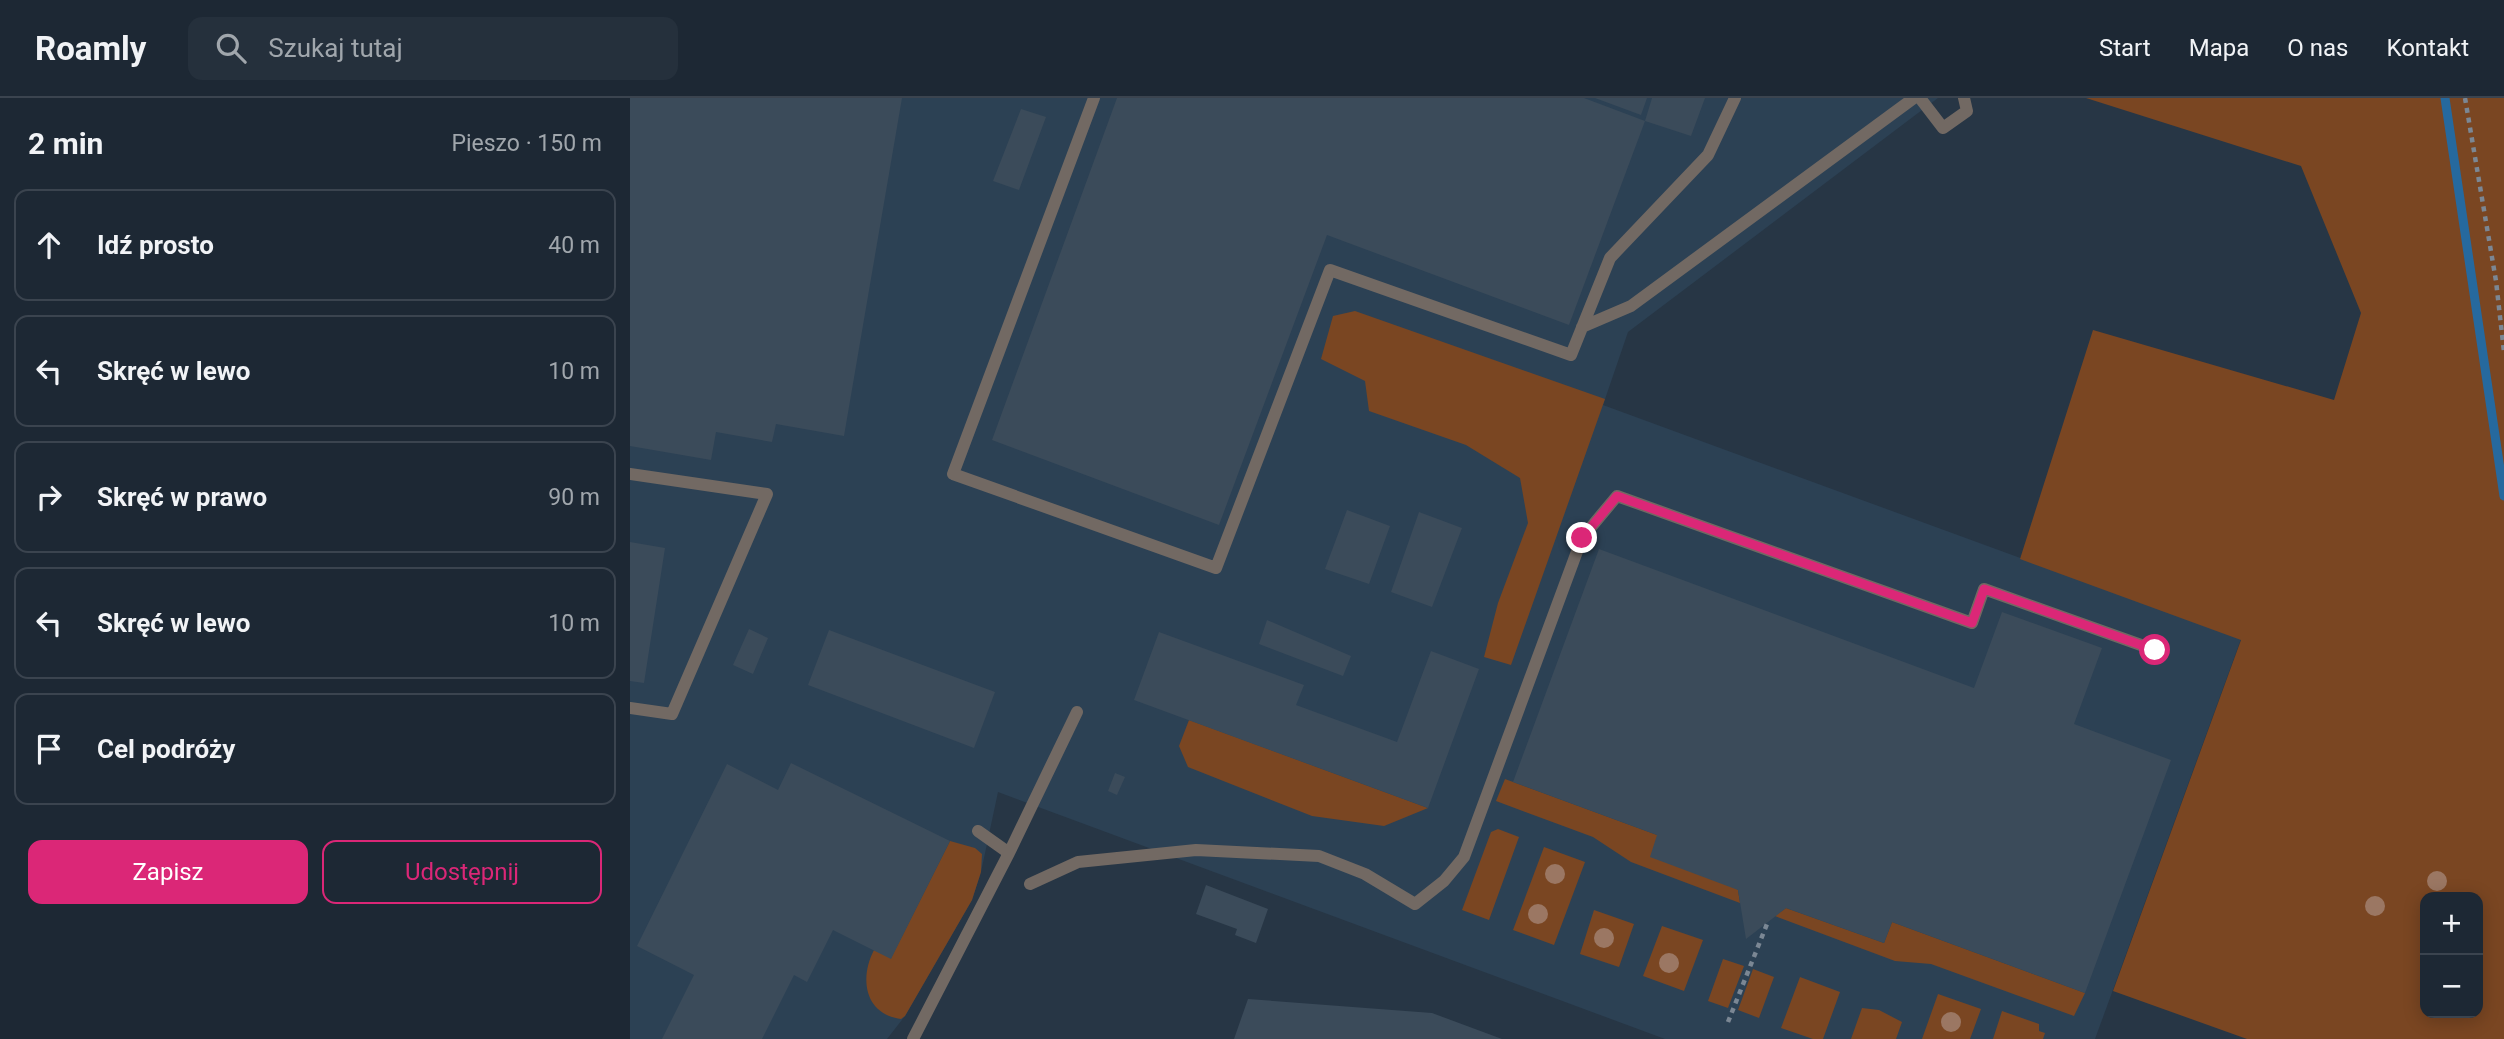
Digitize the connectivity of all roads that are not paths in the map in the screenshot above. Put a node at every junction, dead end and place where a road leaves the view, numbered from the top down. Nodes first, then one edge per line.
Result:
1 (1094, 98) edge
2 (1735, 98) edge
3 (1914, 98) edge
4 (1920, 98) edge
5 (1964, 98) edge
6 (1582, 327) junction
7 (630, 474) edge
8 (2155, 650) dead end
9 (630, 708) edge
10 (1077, 712) dead end
11 (978, 831) dead end
12 (1009, 853) junction
13 (1030, 884) dead end
14 (913, 1039) edge

1 - 6 lane
2 - 6 lane
3 - 6 lane
4 - 5 lane
7 - 9 lane
8 - 13 lane
10 - 12 lane
11 - 12 lane
12 - 14 lane

